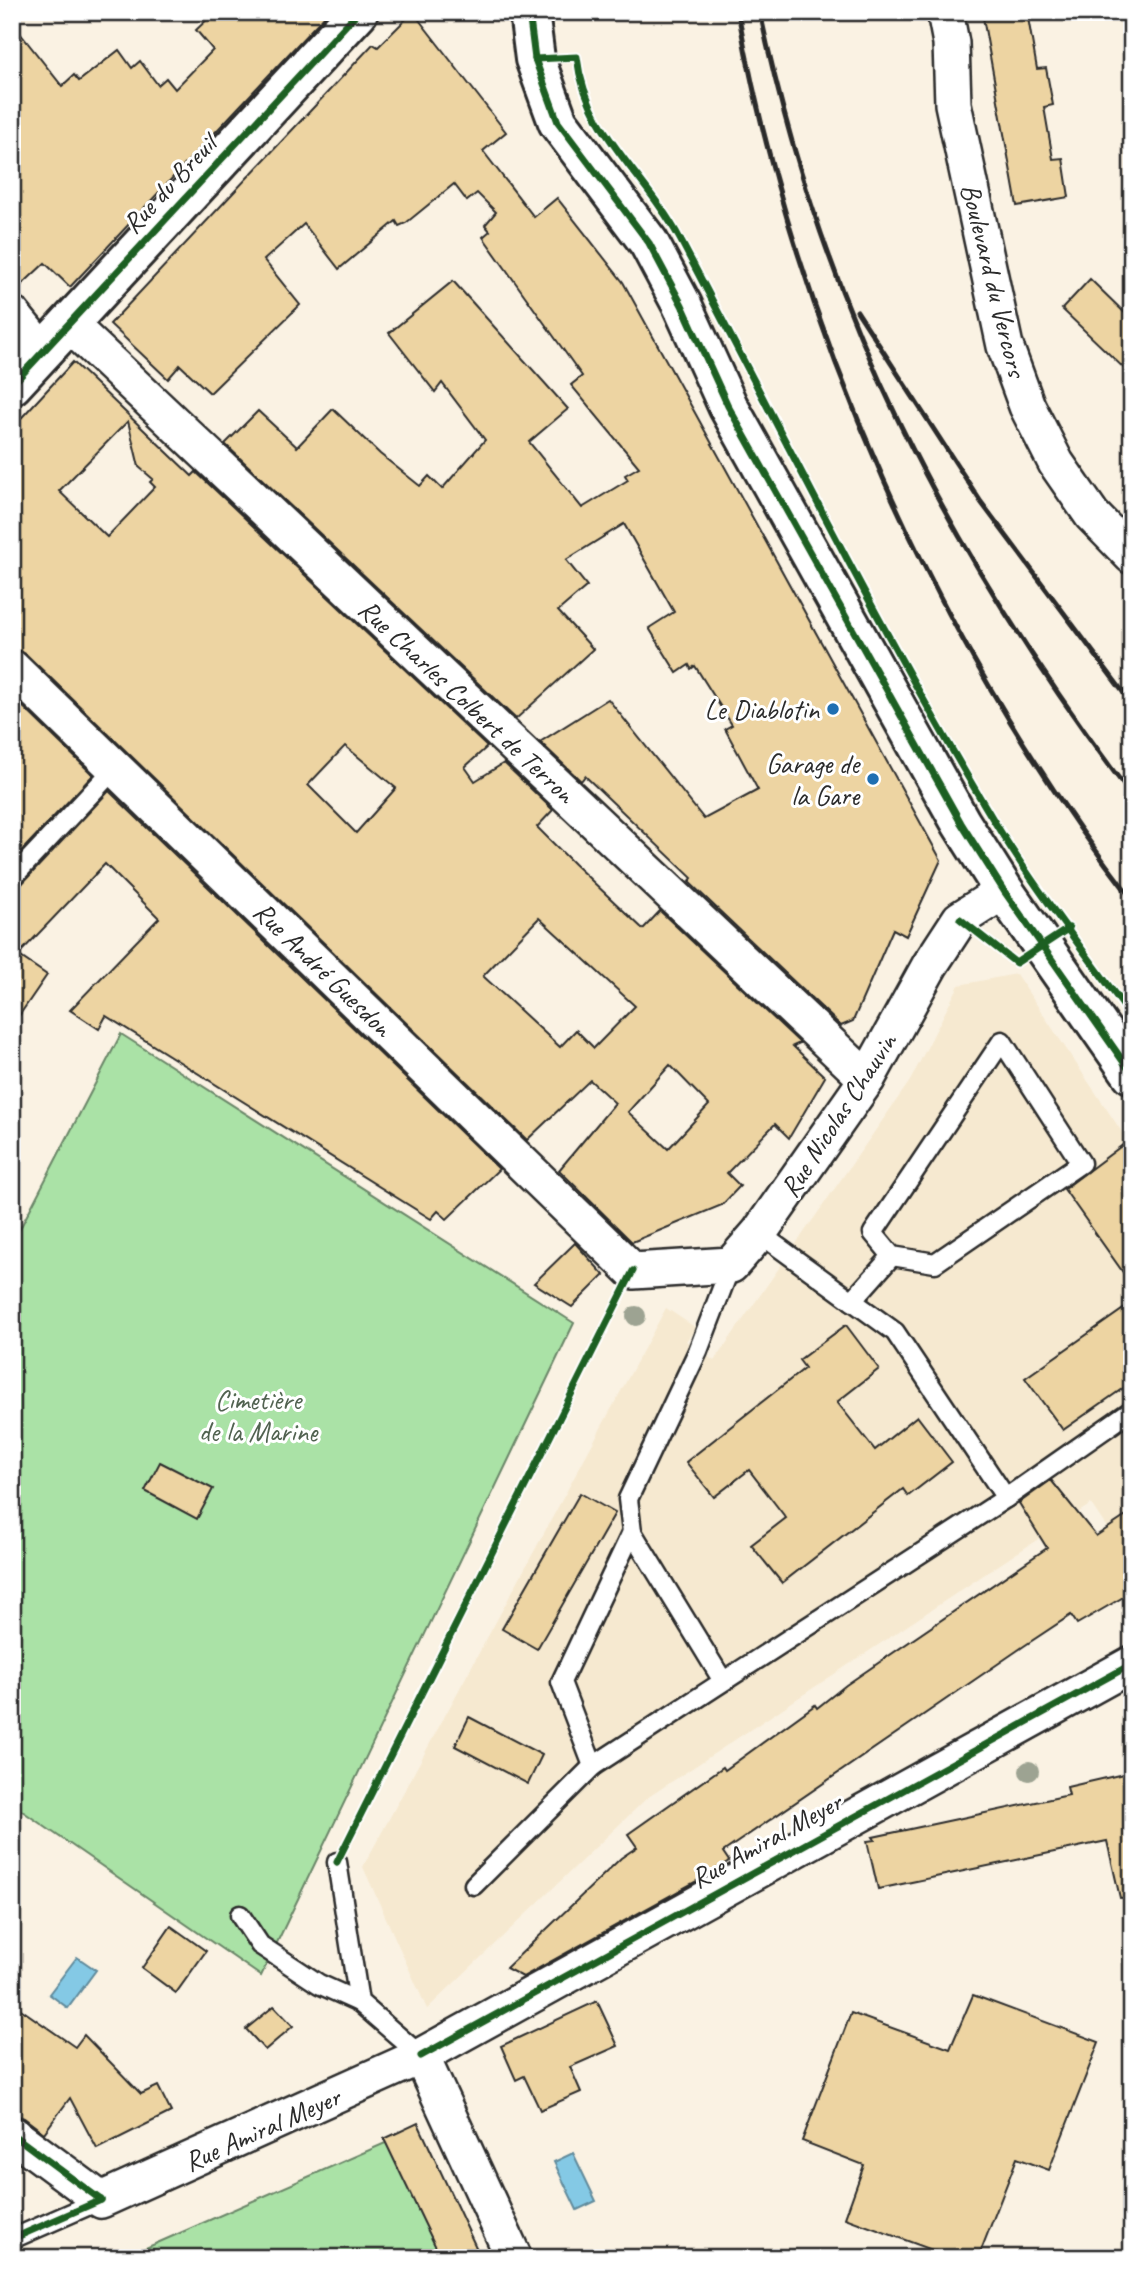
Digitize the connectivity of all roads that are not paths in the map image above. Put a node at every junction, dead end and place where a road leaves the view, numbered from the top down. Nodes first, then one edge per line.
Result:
1 (358, 12) edge
2 (529, 12) edge
3 (945, 12) edge
4 (12, 314) edge
5 (68, 323) junction
6 (43, 352) junction
7 (12, 385) edge
8 (1132, 556) edge
9 (12, 668) edge
10 (115, 768) junction
11 (12, 878) edge
12 (1004, 891) junction
13 (1132, 1074) edge
14 (867, 1079) junction
15 (759, 1233) junction
16 (892, 1256) junction
17 (731, 1265) junction
18 (852, 1301) junction
19 (1132, 1410) edge
20 (1006, 1498) junction
21 (632, 1532) junction
22 (1132, 1664) edge
23 (723, 1681) junction
24 (593, 1766) junction
25 (337, 1862) dead end
26 (474, 1885) dead end
27 (240, 1915) dead end
28 (359, 2002) junction
29 (421, 2056) junction
30 (12, 2134) edge
31 (101, 2200) junction
32 (12, 2239) edge
33 (514, 2258) edge

1 - 5 street, Rue du Breuil
2 - 12 street
3 - 8 street, Boulevard du Vercors
4 - 6 street
5 - 6 street, Rue du Breuil
5 - 14 street, Rue Charles Colbert de Terron
6 - 7 street, Rue du Breuil
9 - 10 street, Rue André Guesdon
10 - 11 lane
10 - 17 street, Rue André Guesdon
12 - 13 street
12 - 14 street, Rue Nicolas Chauvin
14 - 15 street, Rue Nicolas Chauvin
15 - 17 street, Rue Nicolas Chauvin
15 - 18 lane
16 - 16 lane
16 - 18 lane
17 - 21 lane
18 - 20 lane
19 - 20 lane
20 - 23 lane
21 - 23 lane
21 - 24 lane
22 - 29 street, Rue Amiral Meyer
23 - 24 lane
24 - 26 lane
25 - 28 lane
27 - 28 lane
28 - 29 lane
29 - 31 street, Rue Amiral Meyer
29 - 33 street
30 - 31 street
31 - 32 lane, Rue Amiral Meyer

